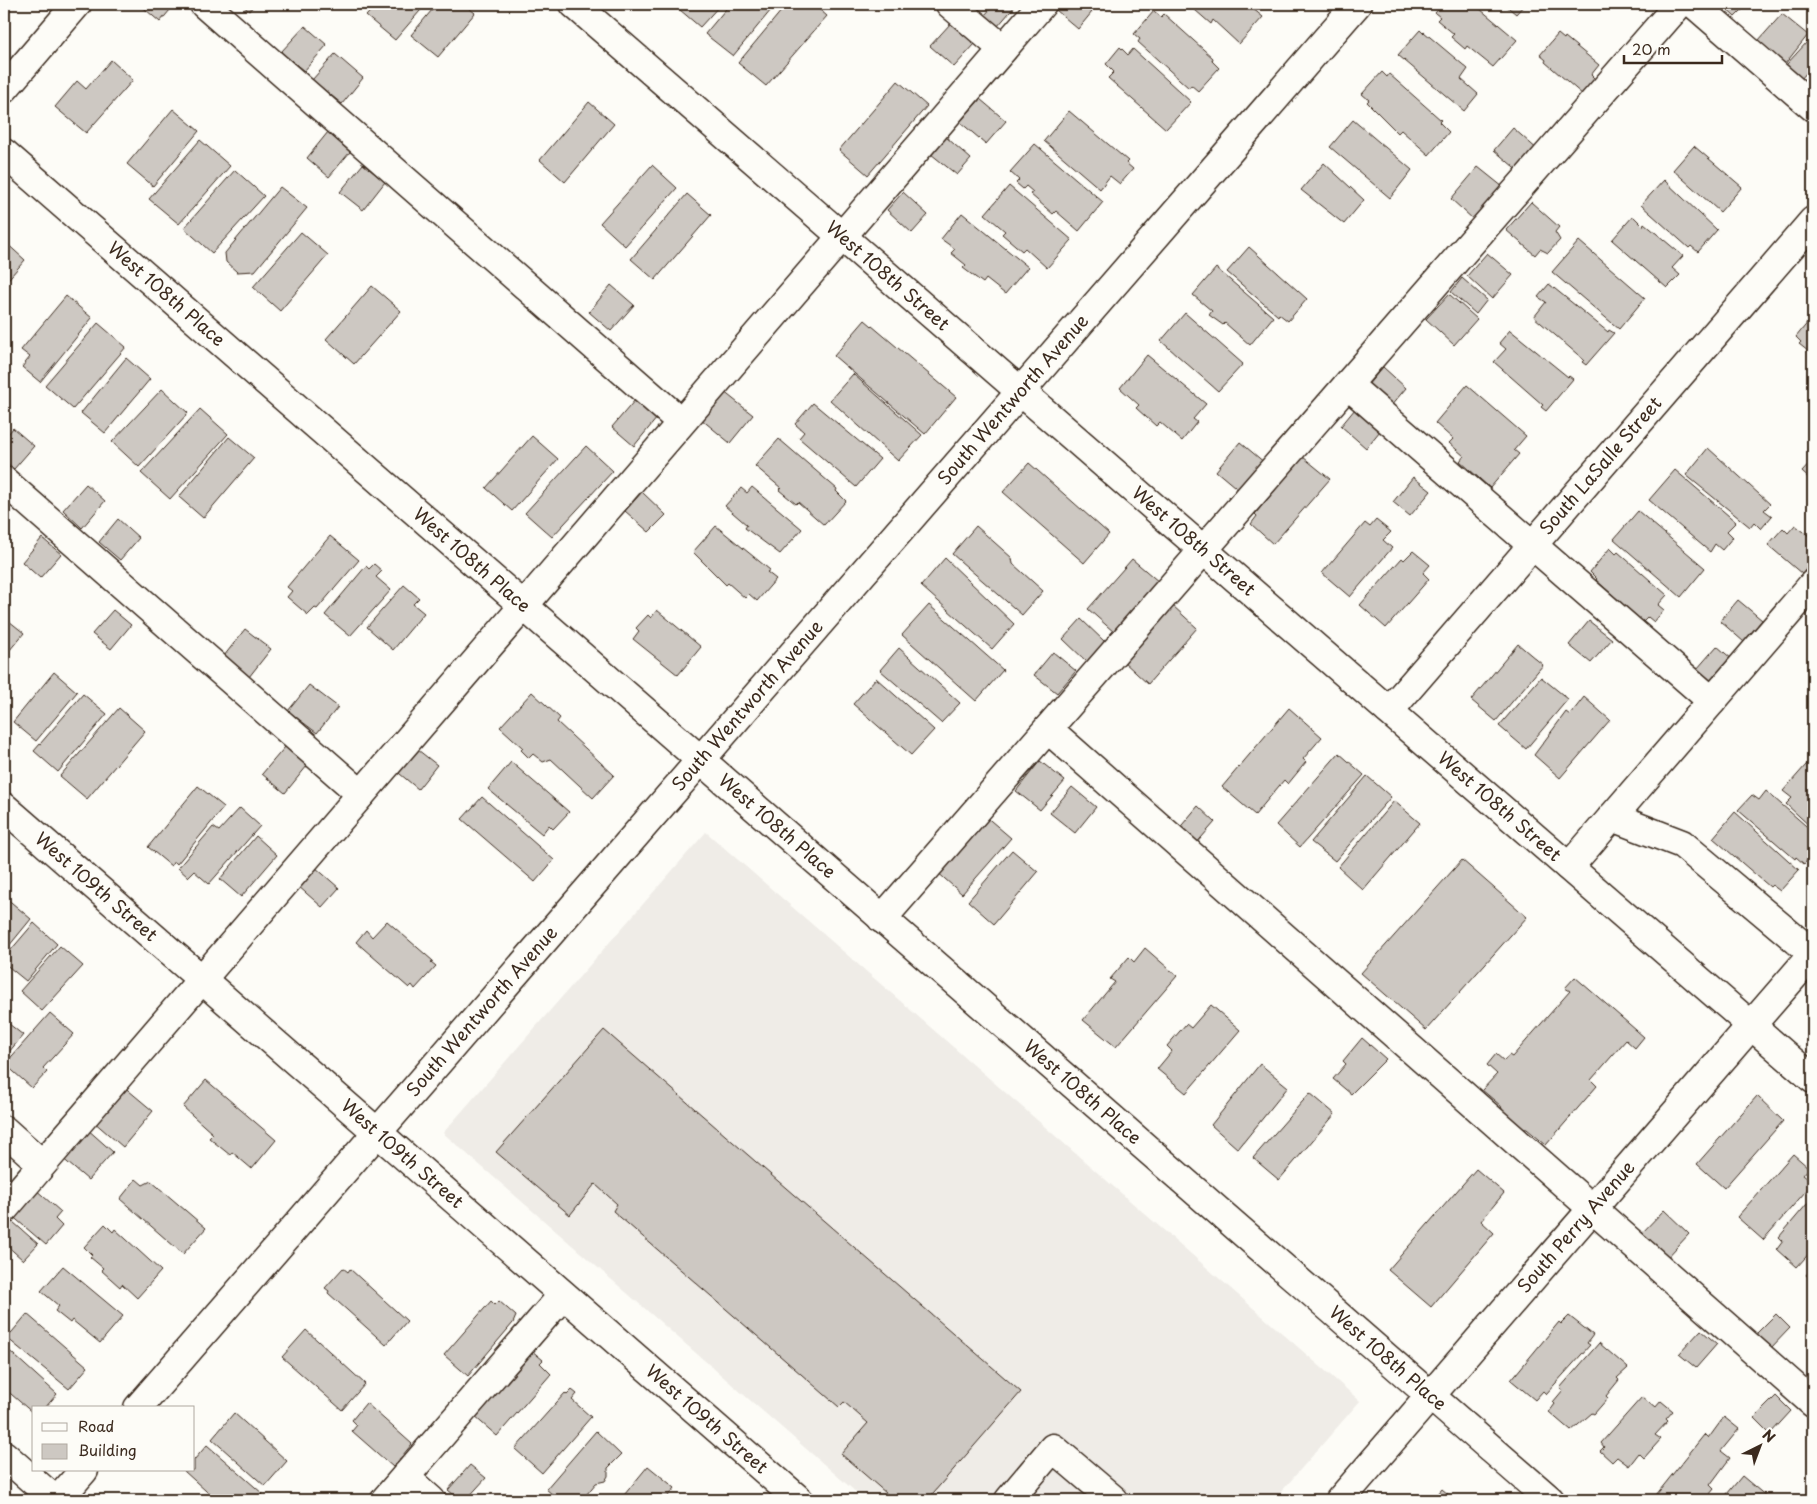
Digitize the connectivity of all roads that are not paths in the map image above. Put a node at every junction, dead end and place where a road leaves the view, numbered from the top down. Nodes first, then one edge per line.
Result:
1 (77, 4) edge
2 (204, 4) edge
3 (574, 4) edge
4 (950, 4) edge
5 (1042, 4) edge
6 (1680, 4) edge
7 (1694, 4) edge
8 (1345, 8) edge
9 (1003, 49) junction
10 (4, 89) edge
11 (1813, 107) edge
12 (4, 153) edge
13 (1813, 220) edge
14 (841, 237) junction
15 (1348, 386) junction
16 (1020, 392) junction
17 (682, 422) junction
18 (4, 481) edge
19 (1533, 544) junction
20 (1204, 551) junction
21 (1813, 584) edge
22 (524, 606) junction
23 (1712, 701) junction
24 (1389, 711) junction
25 (1048, 729) junction
26 (701, 760) junction
27 (361, 794) junction
28 (4, 807) edge
29 (1612, 818) junction
30 (1569, 868) junction
31 (882, 919) junction
32 (1813, 954) edge
33 (201, 979) junction
34 (1751, 1025) junction
35 (1813, 1079) edge
36 (4, 1130) edge
37 (377, 1133) junction
38 (42, 1164) junction
39 (4, 1209) edge
40 (1592, 1209) junction
41 (563, 1295) junction
42 (1430, 1396) junction
43 (1813, 1403) edge
44 (140, 1406) edge
45 (4, 1455) edge
46 (82, 1472) edge
47 (405, 1477) junction
48 (57, 1500) edge
49 (385, 1500) edge
50 (431, 1500) edge
51 (799, 1500) edge
52 (1009, 1500) edge
53 (1114, 1500) edge
54 (1340, 1500) edge
55 (1550, 1500) edge

1 - 10 street
2 - 17 street
3 - 14 street, West 108th Street
4 - 9 street
5 - 9 street
6 - 15 street
7 - 11 street
8 - 16 street, South Wentworth Avenue
9 - 14 street
12 - 22 street, West 108th Place
13 - 19 street, South LaSalle Street
14 - 16 street, West 108th Street
14 - 17 street
15 - 19 street
15 - 20 street
16 - 20 street, West 108th Street
16 - 26 street, South Wentworth Avenue
17 - 22 street
18 - 27 street
19 - 23 street
19 - 24 street, South LaSalle Street
20 - 24 street, West 108th Street
20 - 25 street
21 - 23 street
22 - 26 street, West 108th Place
22 - 27 street
23 - 29 street
24 - 30 street, West 108th Street
25 - 31 street
25 - 40 street
26 - 31 street, West 108th Place
26 - 37 street, South Wentworth Avenue
27 - 33 street
28 - 33 street, West 109th Street
29 - 30 street
29 - 32 street
30 - 34 street, West 108th Street
31 - 42 street, West 108th Place
32 - 34 street, South Perry Avenue
33 - 37 street, West 109th Street
33 - 38 street
34 - 35 street, West 108th Street
34 - 40 street, South Perry Avenue
36 - 38 street
37 - 41 street, West 109th Street
37 - 44 street, South Wentworth Avenue
38 - 39 street
40 - 42 street, South Perry Avenue
40 - 43 street
41 - 47 street
41 - 51 street, West 109th Street
42 - 54 street, South Perry Avenue
42 - 55 street, West 108th Place
45 - 48 street
46 - 48 street
47 - 49 street
47 - 50 street
52 - 53 street

